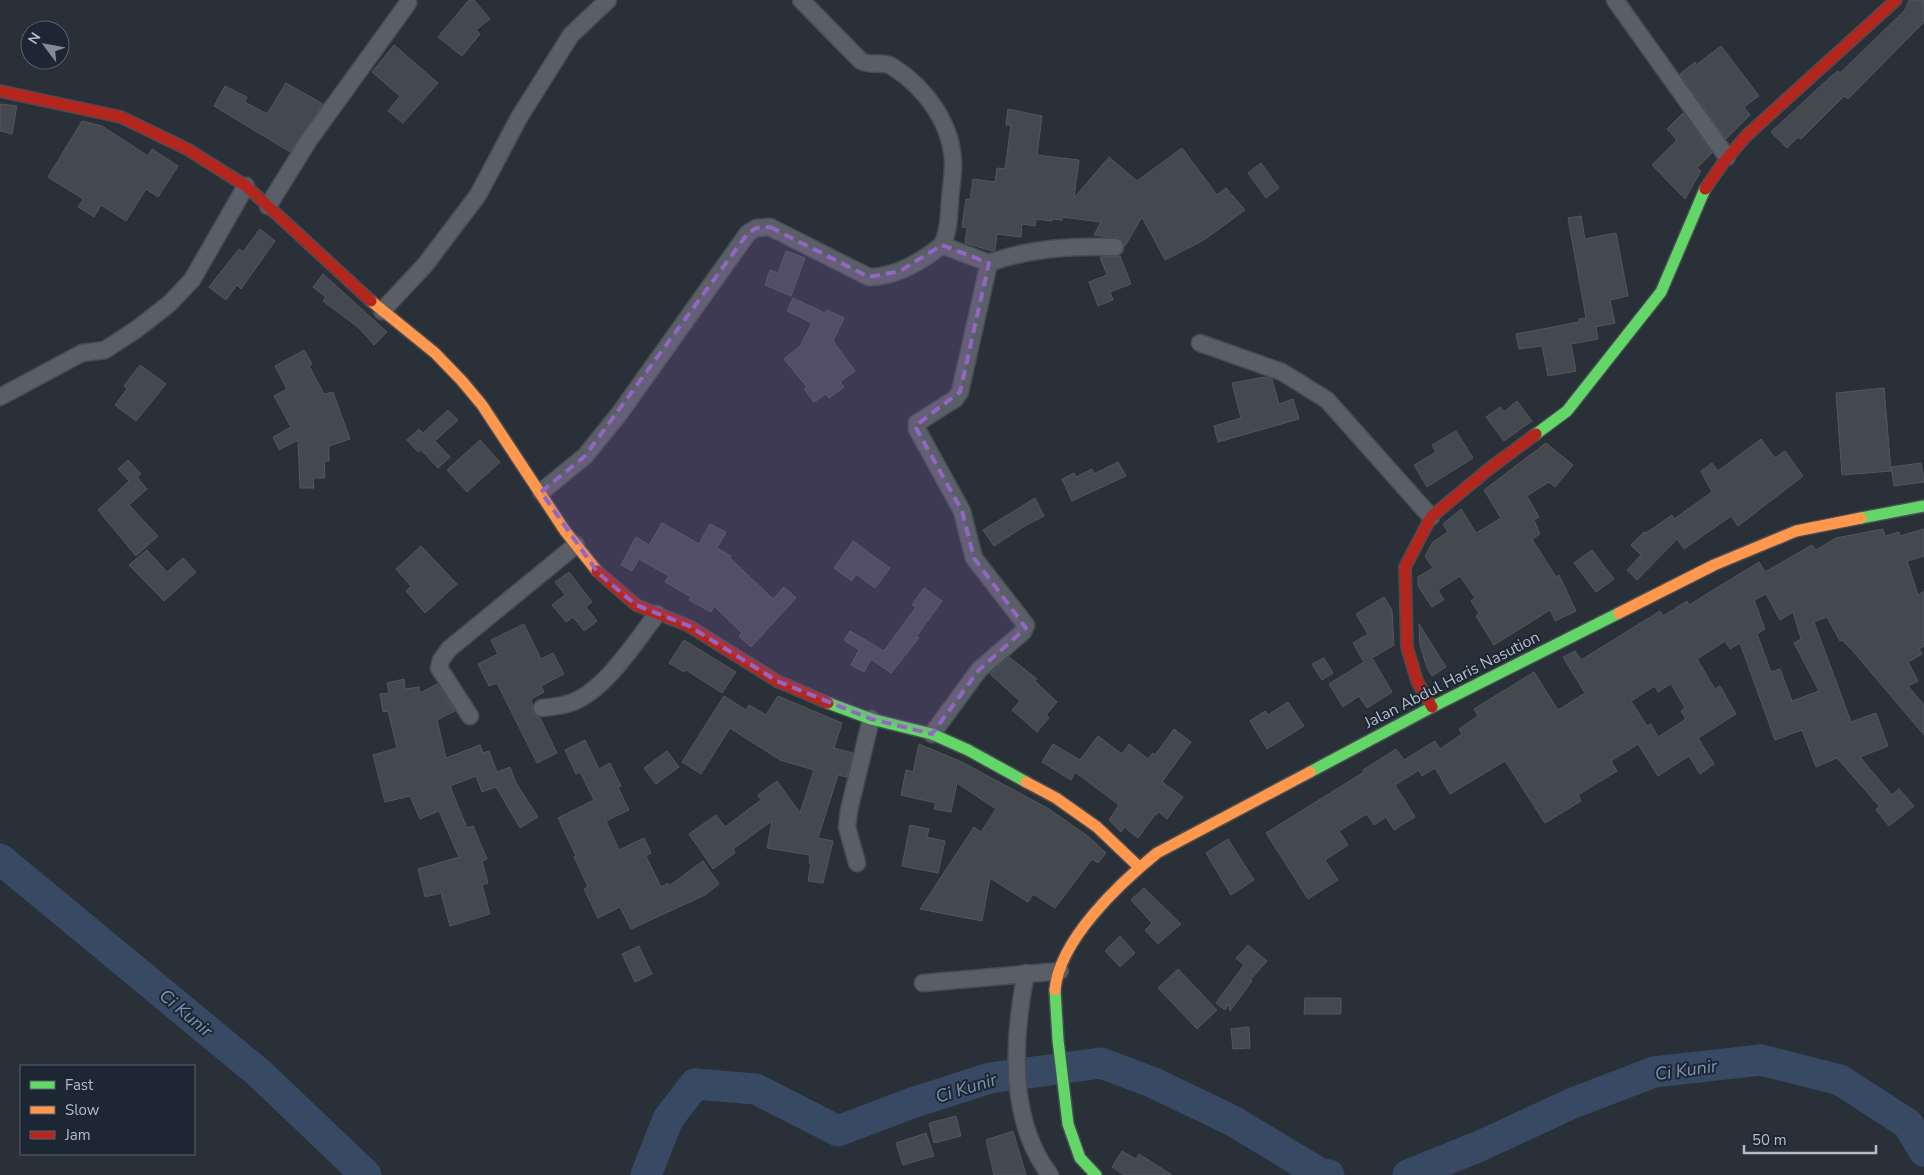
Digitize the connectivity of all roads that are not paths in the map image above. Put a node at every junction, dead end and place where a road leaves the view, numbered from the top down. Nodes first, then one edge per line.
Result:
1 (608, 0) edge
2 (801, 0) edge
3 (1615, 0) edge
4 (1896, 0) edge
5 (408, 3) dead end
6 (0, 91) edge
7 (1727, 157) junction
8 (246, 186) junction
9 (268, 206) junction
10 (942, 245) junction
11 (1115, 247) dead end
12 (989, 263) junction
13 (382, 310) junction
14 (1200, 343) dead end
15 (0, 397) edge
16 (541, 492) junction
17 (1924, 506) edge
18 (1431, 518) junction
19 (576, 546) junction
20 (657, 614) junction
21 (1432, 707) junction
22 (542, 708) dead end
23 (470, 716) dead end
24 (871, 719) junction
25 (932, 734) junction
26 (858, 863) dead end
27 (1139, 867) junction
28 (1026, 973) junction
29 (1058, 980) junction
30 (923, 983) dead end
31 (1050, 1175) edge
32 (1096, 1175) edge

1 - 13 street
2 - 10 street
3 - 7 street
4 - 7 street
5 - 9 street
6 - 8 street
7 - 18 street
8 - 9 street
8 - 15 street
9 - 13 street
10 - 12 street
10 - 16 street
11 - 12 street
12 - 25 street
13 - 16 street
14 - 18 street
16 - 19 street
17 - 21 street, Jalan Abdul Haris Nasution
18 - 21 street
19 - 20 street
19 - 23 street
20 - 22 street
20 - 24 street
21 - 27 street, Jalan Abdul Haris Nasution
24 - 25 street
24 - 26 street
25 - 27 street
27 - 29 street, Jalan Abdul Haris Nasution
28 - 29 street
28 - 30 street
28 - 31 street
29 - 32 street

